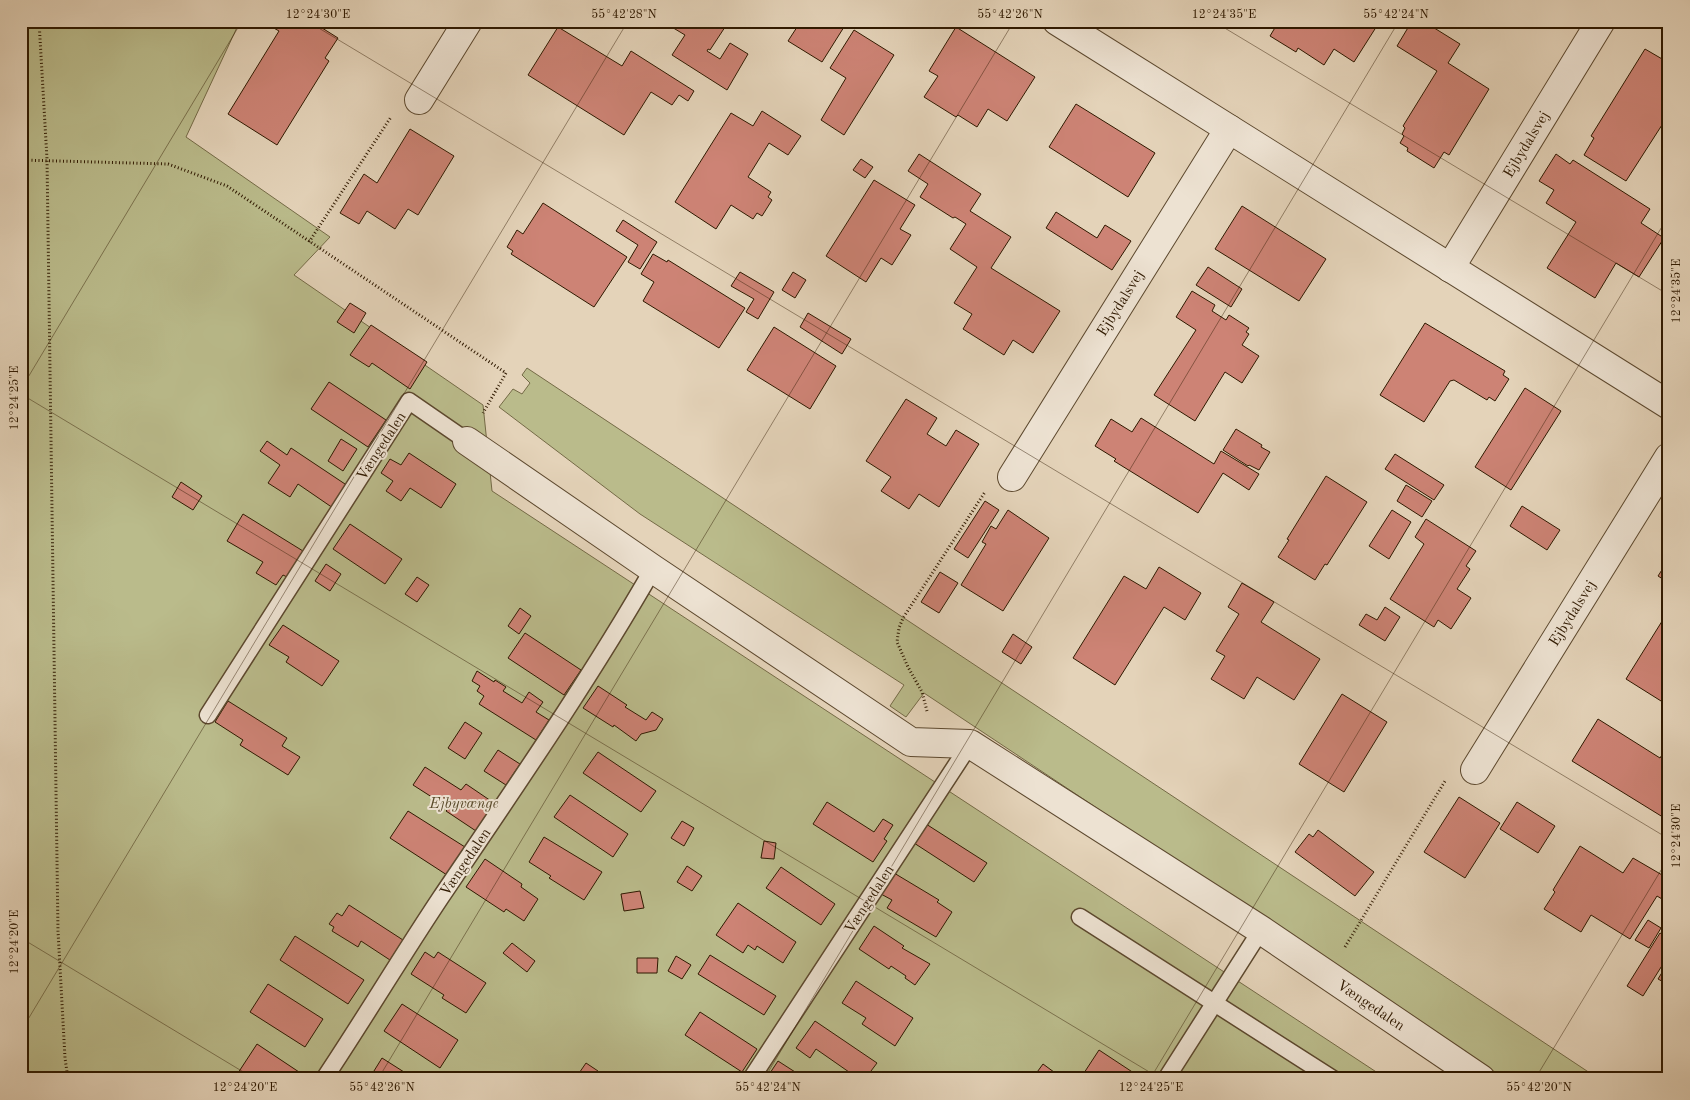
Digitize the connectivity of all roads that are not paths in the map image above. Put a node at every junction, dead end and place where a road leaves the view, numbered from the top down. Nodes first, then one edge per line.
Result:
1 (468, 21) edge
2 (1057, 21) edge
3 (1601, 21) edge
4 (419, 100) road end
5 (1229, 129) junction
6 (1450, 268) junction
7 (1669, 405) edge
8 (467, 441) joint
9 (1669, 457) edge
10 (1012, 477) road end
11 (653, 569) junction
12 (208, 715) dead end
13 (970, 744) junction
14 (1475, 770) road end
15 (1080, 917) dead end
16 (1261, 930) junction
17 (1215, 1003) junction
18 (324, 1079) edge
19 (751, 1079) edge
20 (1166, 1079) edge
21 (1333, 1079) edge
22 (1481, 1079) edge

1 - 4 street
2 - 5 street
3 - 6 street, Ejbydalsvej
5 - 6 street
5 - 10 street, Ejbydalsvej
6 - 7 street
8 - 11 street, Vængedalen
8 - 12 lane, Vængedalen
9 - 14 street, Ejbydalsvej
11 - 13 street, Vængedalen
11 - 18 lane, Vængedalen
13 - 16 street, Vængedalen
13 - 19 lane, Vængedalen
15 - 17 lane
16 - 17 lane
16 - 22 street, Vængedalen
17 - 20 lane
17 - 21 lane

